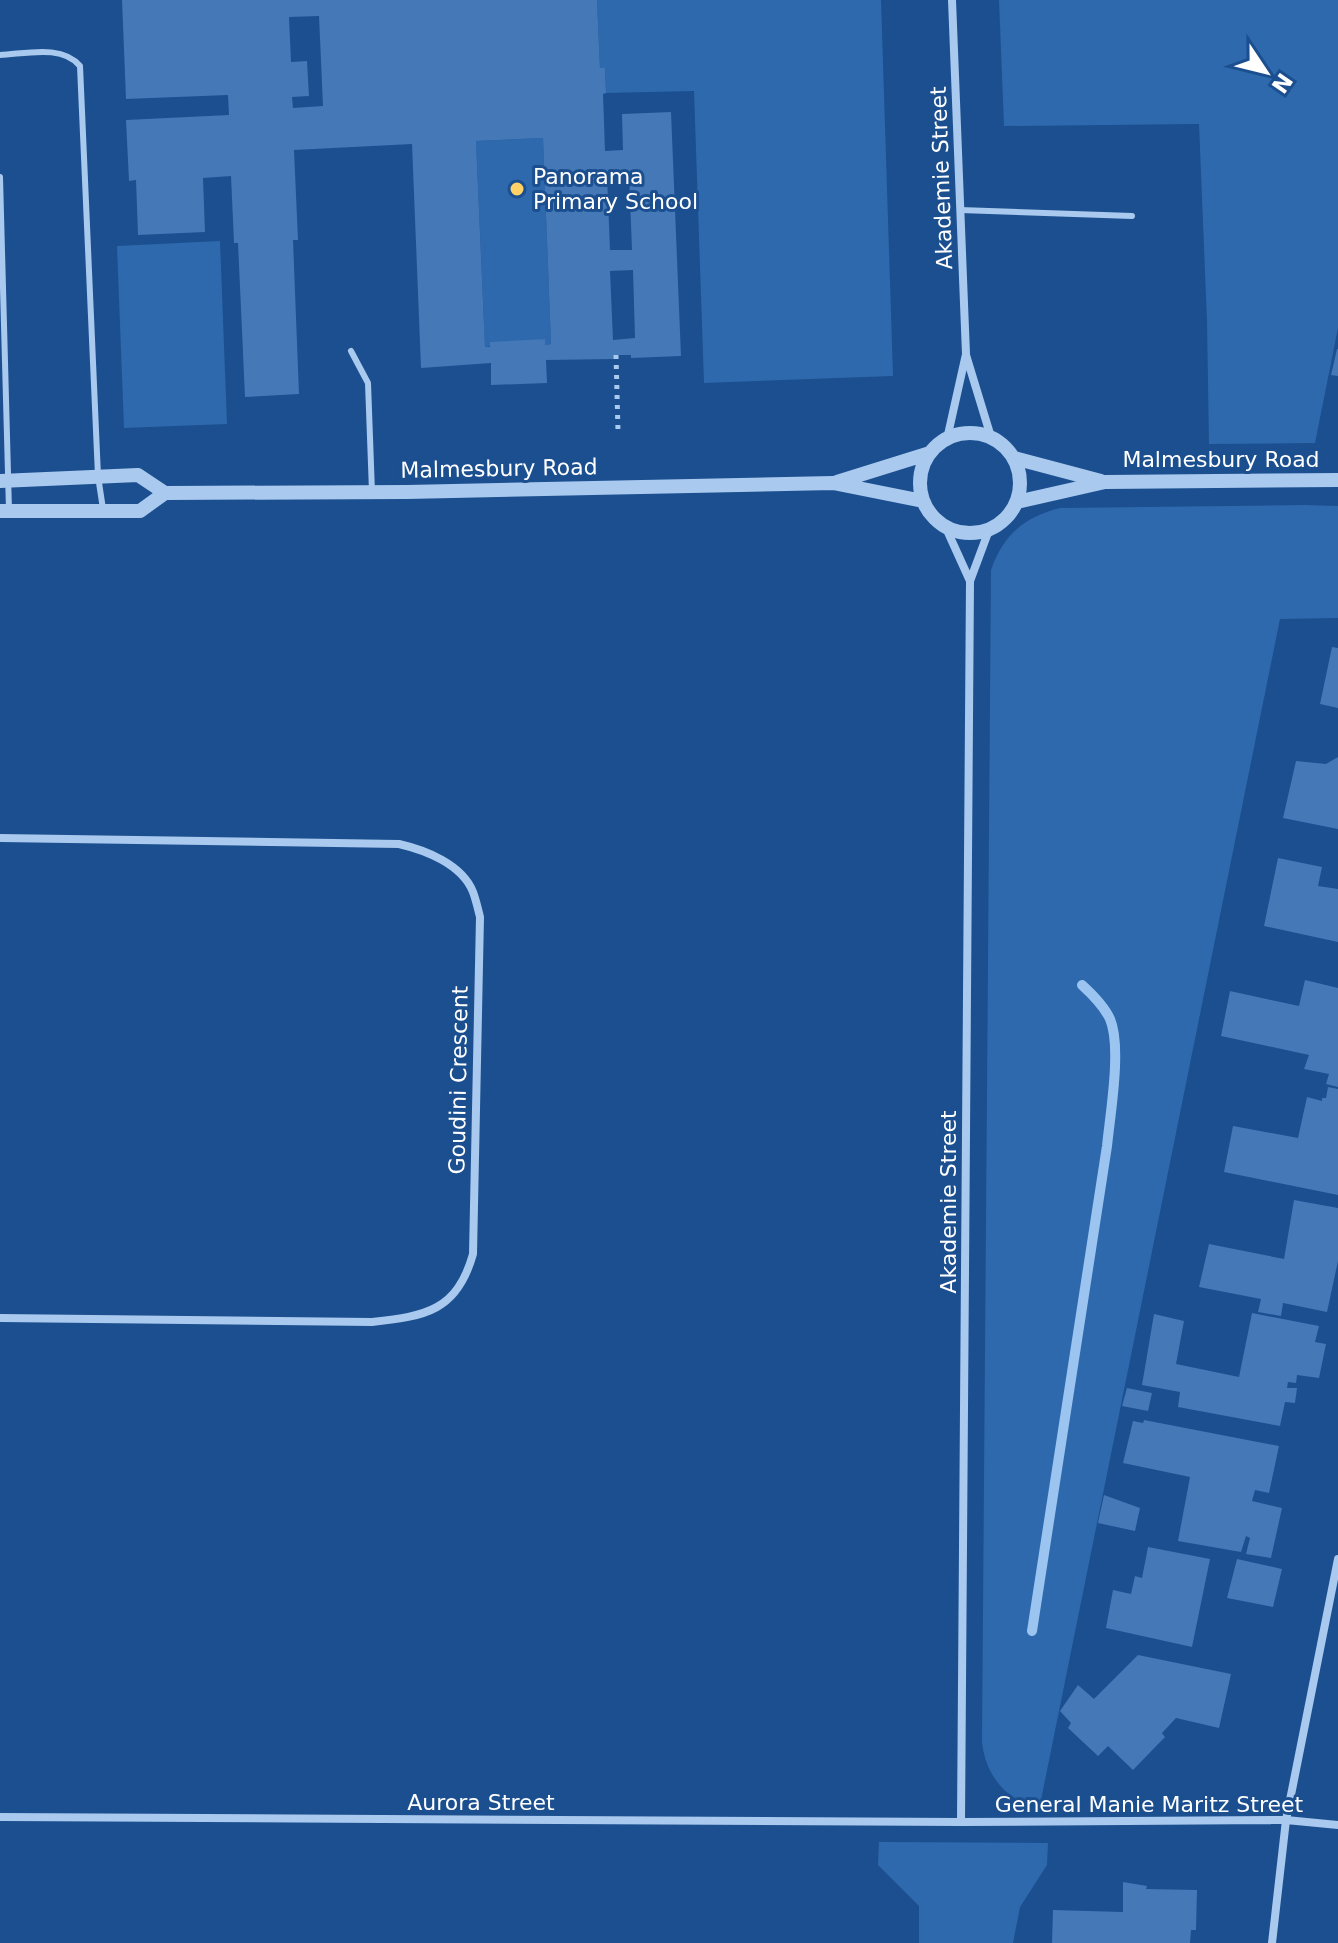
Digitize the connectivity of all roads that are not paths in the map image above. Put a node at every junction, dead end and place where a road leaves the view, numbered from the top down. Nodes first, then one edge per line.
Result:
1 (952, 0) edge
2 (0, 55) edge
3 (0, 177) edge
4 (960, 210) junction
5 (1132, 216) dead end
6 (351, 351) dead end
7 (966, 354) junction
8 (991, 437) junction
9 (947, 439) junction
10 (930, 453) junction
11 (1014, 458) junction
12 (98, 476) junction
13 (1338, 480) edge
14 (4, 481) edge
15 (1105, 482) junction
16 (833, 483) junction
17 (372, 492) junction
18 (165, 493) junction
19 (923, 501) junction
20 (1017, 502) junction
21 (4, 510) edge
22 (104, 511) junction
23 (946, 528) junction
24 (989, 530) junction
25 (970, 581) junction
26 (0, 838) edge
27 (0, 1318) edge
28 (1338, 1559) edge
29 (0, 1817) edge
30 (1286, 1820) junction
31 (961, 1822) junction
32 (1338, 1825) edge
33 (1272, 1943) edge

1 - 4 street, Akademie Street
2 - 12 lane
3 - 14 lane
4 - 5 lane
4 - 7 street, Akademie Street
6 - 17 lane
7 - 8 street, Akademie Street
7 - 9 street, Akademie Street
8 - 9 street
8 - 11 street
9 - 10 street
10 - 16 street, Malmesbury Road
10 - 19 street
11 - 15 street, Malmesbury Road
11 - 20 street
12 - 14 street, Malmesbury Road
12 - 18 street, Malmesbury Road
12 - 22 lane
13 - 15 street, Malmesbury Road
14 - 21 lane
15 - 20 street, Malmesbury Road
16 - 17 street, Malmesbury Road
16 - 19 street, Malmesbury Road
17 - 18 street, Malmesbury Road
18 - 22 street, Malmesbury Road
19 - 23 street
20 - 24 street
21 - 22 street, Malmesbury Road
23 - 24 street
23 - 25 street, Akademie Street
24 - 25 street, Akademie Street
25 - 31 street, Akademie Street
26 - 27 street, Goudini Crescent
28 - 30 street
29 - 31 street, Aurora Street
30 - 31 street, General Manie Maritz Street
30 - 32 street, General Manie Maritz Street
30 - 33 street

